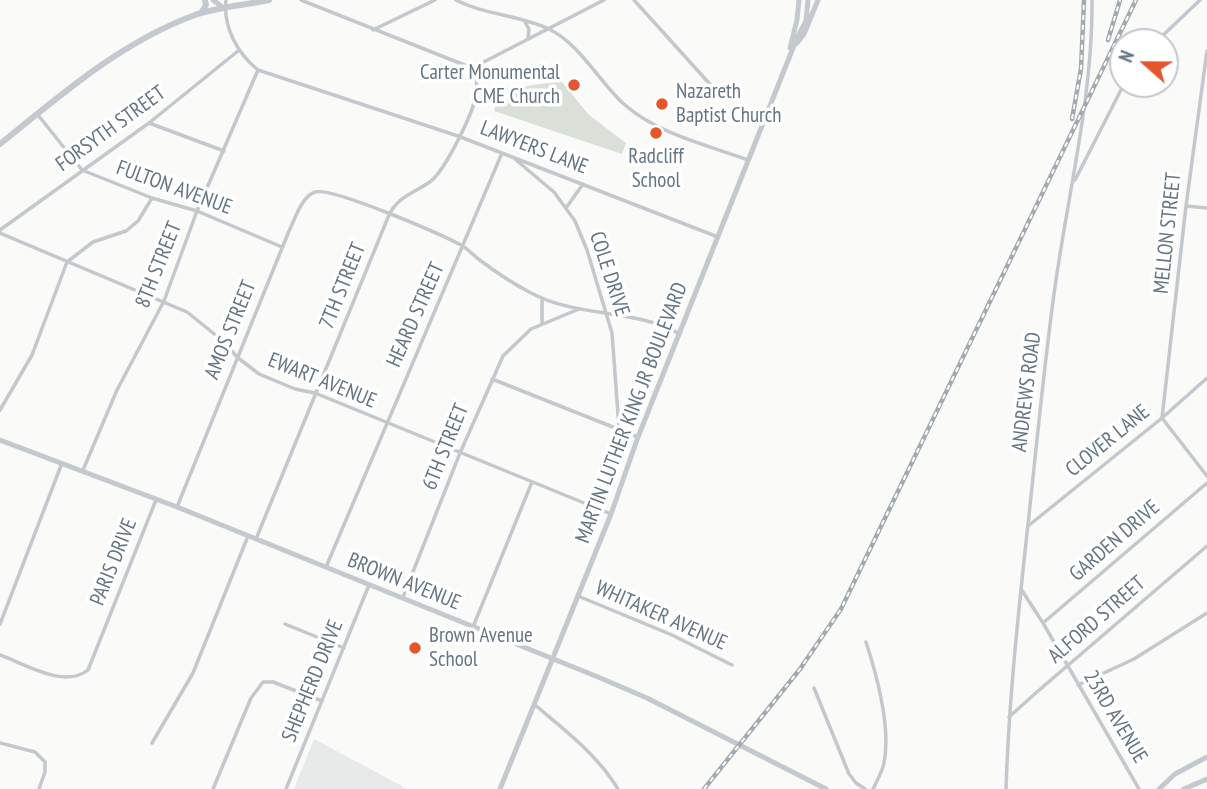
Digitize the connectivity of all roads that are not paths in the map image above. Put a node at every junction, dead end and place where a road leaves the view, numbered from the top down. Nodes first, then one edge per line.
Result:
1 (205, 0) edge
2 (213, 0) edge
3 (226, 0) edge
4 (269, 0) edge
5 (300, 0) edge
6 (435, 0) edge
7 (456, 0) edge
8 (604, 0) edge
9 (634, 0) edge
10 (801, 0) edge
11 (808, 0) edge
12 (818, 0) edge
13 (1092, 0) edge
14 (1200, 0) edge
15 (225, 9) junction
16 (201, 13) junction
17 (525, 21) junction
18 (1171, 28) edge
19 (549, 29) junction
20 (373, 30) junction
21 (796, 38) junction
22 (528, 39) junction
23 (793, 49) junction
24 (239, 51) junction
25 (1207, 51) edge
26 (789, 57) junction
27 (476, 66) junction
28 (258, 70) junction
29 (730, 98) dead end
30 (1117, 98) edge
31 (37, 115) junction
32 (149, 123) junction
33 (458, 136) junction
34 (0, 144) edge
35 (224, 151) junction
36 (502, 153) junction
37 (510, 156) junction
38 (748, 160) junction
39 (82, 170) junction
40 (584, 184) junction
41 (1072, 186) junction
42 (152, 198) junction
43 (1186, 206) junction
44 (566, 208) junction
45 (1207, 208) edge
46 (197, 211) junction
47 (389, 215) junction
48 (0, 232) edge
49 (718, 237) junction
50 (463, 246) junction
51 (282, 247) junction
52 (68, 262) junction
53 (542, 298) junction
54 (164, 301) junction
55 (579, 309) junction
56 (607, 313) junction
57 (542, 323) junction
58 (680, 334) junction
59 (237, 357) junction
60 (492, 379) junction
61 (1207, 379) edge
62 (315, 393) junction
63 (0, 410) edge
64 (1163, 418) junction
65 (386, 423) junction
66 (619, 428) junction
67 (638, 437) junction
68 (0, 440) edge
69 (460, 453) junction
70 (62, 463) junction
71 (83, 470) junction
72 (1207, 476) edge
73 (532, 482) junction
74 (1207, 483) edge
75 (156, 499) junction
76 (177, 507) junction
77 (611, 514) junction
78 (1028, 526) junction
79 (248, 536) junction
80 (256, 539) junction
81 (1207, 546) edge
82 (326, 567) junction
83 (369, 585) junction
84 (1020, 588) junction
85 (578, 596) junction
86 (402, 599) junction
87 (1207, 613) edge
88 (1043, 623) junction
89 (0, 624) edge
90 (285, 624) dead end
91 (473, 627) junction
92 (866, 642) dead end
93 (344, 648) junction
94 (0, 655) edge
95 (553, 659) junction
96 (732, 665) dead end
97 (1066, 667) junction
98 (1078, 685) junction
99 (814, 688) dead end
100 (322, 701) junction
101 (534, 704) junction
102 (1008, 719) junction
103 (0, 743) edge
104 (152, 743) dead end
105 (1207, 757) edge
106 (1207, 779) edge
107 (39, 789) edge
108 (213, 789) edge
109 (286, 789) edge
110 (500, 789) edge
111 (618, 789) edge
112 (826, 789) edge
113 (864, 789) edge
114 (873, 789) edge
115 (1006, 789) edge
116 (1139, 789) edge
117 (1159, 789) edge
118 (1184, 789) edge

1 - 16 main road
2 - 15 main road
3 - 15 street
4 - 15 main road
5 - 20 street
6 - 20 street
7 - 17 street
8 - 19 street
9 - 29 street
10 - 21 main road, MARTIN LUTHER KING JR BOULEVARD
10 - 26 main road
11 - 21 main road, MARTIN LUTHER KING JR BOULEVARD
12 - 23 main road, MARTIN LUTHER KING JR BOULEVARD
13 - 41 street, ANDREWS ROAD
14 - 18 street
15 - 16 main road
15 - 24 street, LAWYERS LANE
16 - 31 main road
17 - 19 street
17 - 22 street
19 - 22 street
19 - 38 street
20 - 27 street
21 - 23 main road, MARTIN LUTHER KING JR BOULEVARD
22 - 27 street
23 - 26 main road, MARTIN LUTHER KING JR BOULEVARD
24 - 28 street, LAWYERS LANE
24 - 32 street, FORSYTH STREET
25 - 43 street, MELLON STREET
26 - 38 main road, MARTIN LUTHER KING JR BOULEVARD
27 - 33 street, 7TH STREET
28 - 33 street, LAWYERS LANE
28 - 35 street, 8TH STREET
30 - 41 street
31 - 34 main road
31 - 39 street, FULTON AVENUE
32 - 35 street
32 - 39 street, FORSYTH STREET
33 - 36 street, LAWYERS LANE
33 - 47 street, 7TH STREET
35 - 46 street, 8TH STREET
36 - 37 street, LAWYERS LANE
36 - 50 street, HEARD STREET
37 - 40 street, LAWYERS LANE
37 - 44 street, COLE DRIVE
38 - 49 main road, MARTIN LUTHER KING JR BOULEVARD
39 - 42 street, FULTON AVENUE
39 - 48 street, FORSYTH STREET
40 - 44 street
40 - 49 street, LAWYERS LANE
41 - 78 street, ANDREWS ROAD
42 - 46 street, FULTON AVENUE
42 - 52 street
43 - 45 street
43 - 64 street, MELLON STREET
44 - 56 street, COLE DRIVE
46 - 51 street, FULTON AVENUE
46 - 54 street, 8TH STREET
47 - 50 street
47 - 51 street, AMOS STREET
47 - 62 street, 7TH STREET
48 - 52 street, EWART AVENUE
49 - 58 main road, MARTIN LUTHER KING JR BOULEVARD
50 - 53 street
50 - 65 street, HEARD STREET
51 - 59 street, AMOS STREET
52 - 54 street, EWART AVENUE
52 - 63 street
53 - 55 street
53 - 57 street
54 - 59 street, EWART AVENUE
54 - 71 street, 8TH STREET
55 - 56 street
55 - 57 street, 6TH STREET
56 - 58 street
56 - 66 street, COLE DRIVE
57 - 60 street, 6TH STREET
58 - 67 main road, MARTIN LUTHER KING JR BOULEVARD
59 - 62 street, EWART AVENUE
59 - 76 street, AMOS STREET
60 - 66 street
60 - 69 street, 6TH STREET
61 - 64 street, CLOVER LANE
62 - 65 street, EWART AVENUE
62 - 80 street, 7TH STREET
64 - 72 street
64 - 78 street, CLOVER LANE
65 - 69 street, EWART AVENUE
65 - 82 street, HEARD STREET
66 - 67 street
67 - 77 main road, MARTIN LUTHER KING JR BOULEVARD
68 - 70 main road, BROWN AVENUE
69 - 73 street, EWART AVENUE
69 - 86 street, 6TH STREET
70 - 71 main road, BROWN AVENUE
70 - 89 street
71 - 75 main road, BROWN AVENUE
73 - 77 street, EWART AVENUE
73 - 91 street
74 - 88 street, GARDEN DRIVE
75 - 76 main road, BROWN AVENUE
75 - 94 street, PARIS DRIVE
76 - 79 main road, BROWN AVENUE
77 - 85 main road, MARTIN LUTHER KING JR BOULEVARD
78 - 84 street, ANDREWS ROAD
79 - 80 main road, BROWN AVENUE
79 - 104 street
80 - 82 main road, BROWN AVENUE
81 - 97 street, ALFORD STREET
82 - 83 main road, BROWN AVENUE
83 - 86 main road, BROWN AVENUE
83 - 93 street, SHEPHERD DRIVE
84 - 88 street, 23RD AVENUE
84 - 102 street, ANDREWS ROAD
85 - 95 main road, MARTIN LUTHER KING JR BOULEVARD
85 - 96 street, WHITAKER AVENUE
86 - 91 main road, BROWN AVENUE
87 - 98 street
88 - 97 street, 23RD AVENUE
90 - 93 street
91 - 95 main road, BROWN AVENUE
92 - 114 street
93 - 100 street, SHEPHERD DRIVE
95 - 101 main road, MARTIN LUTHER KING JR BOULEVARD
95 - 112 main road, BROWN AVENUE
97 - 98 street, 23RD AVENUE
97 - 102 street, ALFORD STREET
98 - 116 street, 23RD AVENUE
99 - 113 street
100 - 108 street
100 - 109 street, SHEPHERD DRIVE
101 - 110 main road, MARTIN LUTHER KING JR BOULEVARD
101 - 111 street
102 - 115 street, ANDREWS ROAD
103 - 107 street
105 - 117 main road
106 - 118 main road

